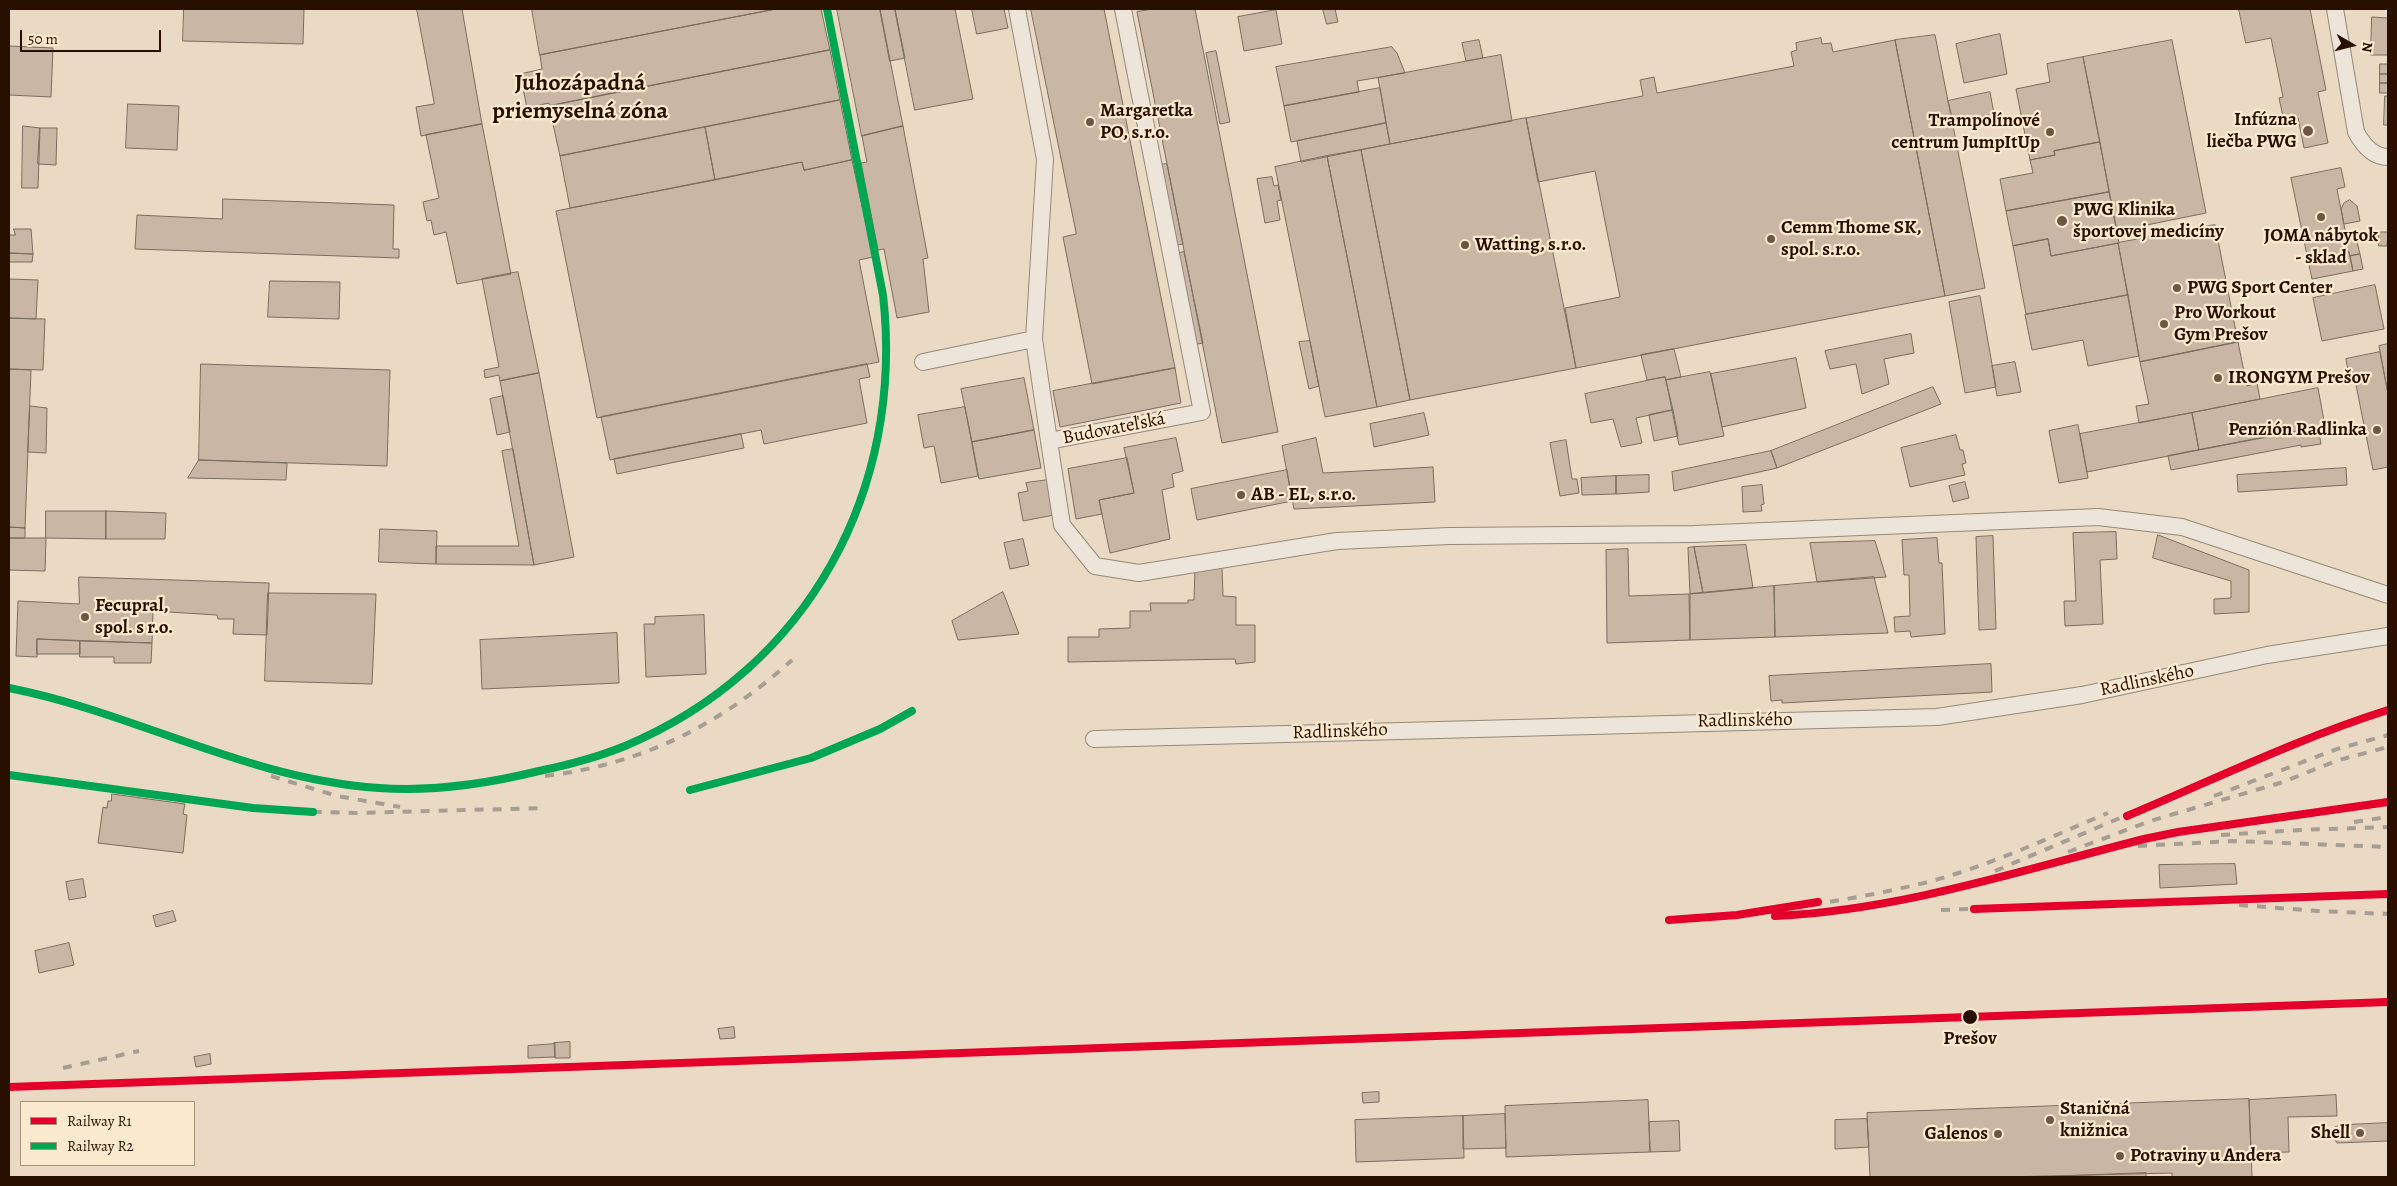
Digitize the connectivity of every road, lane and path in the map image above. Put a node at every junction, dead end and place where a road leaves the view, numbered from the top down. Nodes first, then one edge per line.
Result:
1 (1016, 9) edge
2 (1124, 9) edge
3 (2335, 9) edge
4 (2388, 157) edge
5 (1034, 339) junction
6 (923, 362) dead end
7 (1049, 441) junction
8 (2388, 595) edge
9 (2388, 636) edge
10 (1094, 739) dead end

1 - 5 street, Budovateľská
2 - 7 street, Budovateľská
3 - 4 street
5 - 6 street
5 - 7 street, Budovateľská
7 - 8 street
9 - 10 street, Radlinského

